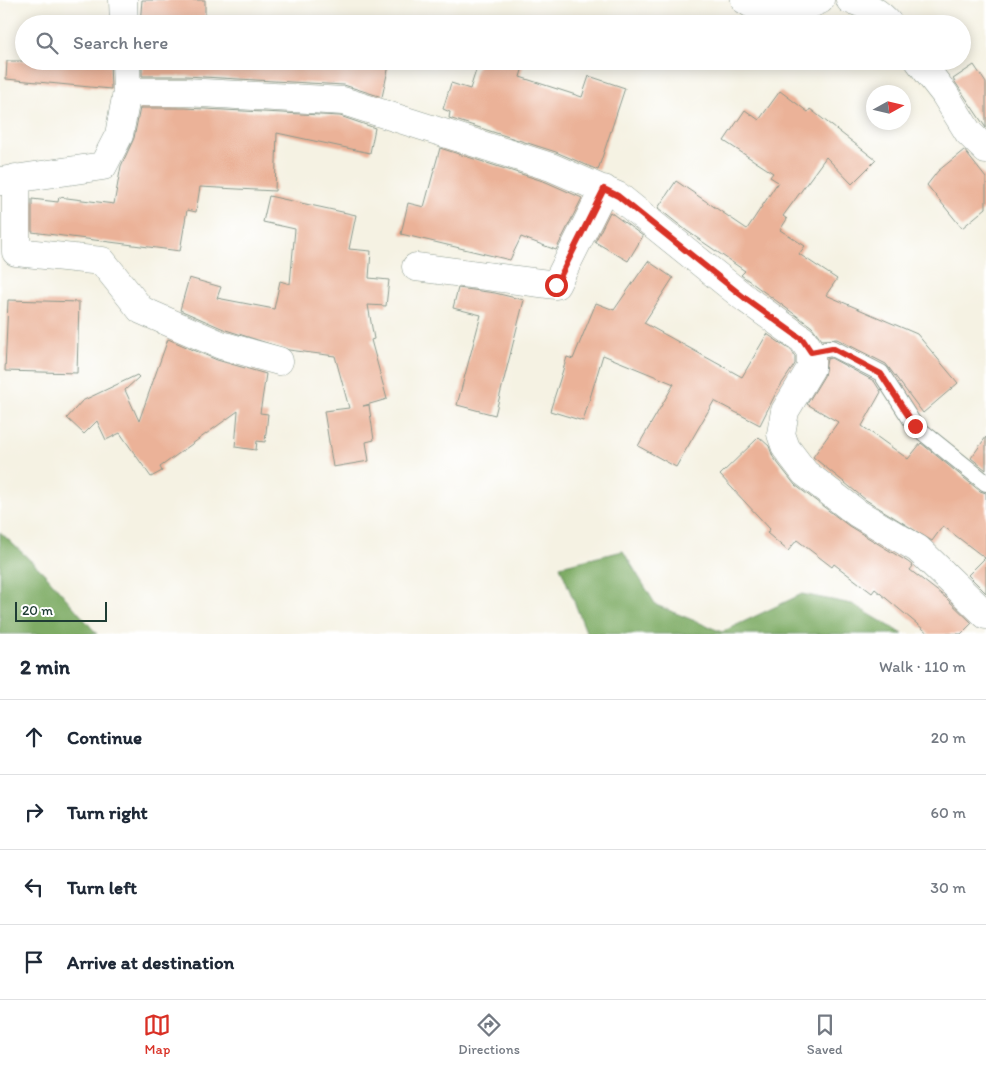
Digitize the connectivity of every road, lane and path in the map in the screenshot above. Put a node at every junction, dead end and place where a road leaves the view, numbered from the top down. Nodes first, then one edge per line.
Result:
1 (123, 0) edge
2 (745, 0) edge
3 (820, 0) edge
4 (850, 0) edge
5 (124, 15) edge
6 (879, 15) edge
7 (126, 70) edge
8 (926, 70) edge
9 (127, 92) junction
10 (986, 150) edge
11 (8, 180) edge
12 (604, 189) junction
13 (416, 267) dead end
14 (811, 352) junction
15 (279, 361) dead end
16 (986, 483) edge
17 (986, 615) edge

1 - 5 street
2 - 3 street
4 - 6 street
7 - 9 street
8 - 10 street
9 - 11 street
9 - 12 street
11 - 15 street
12 - 13 street
12 - 14 street
14 - 16 lane
14 - 17 street

